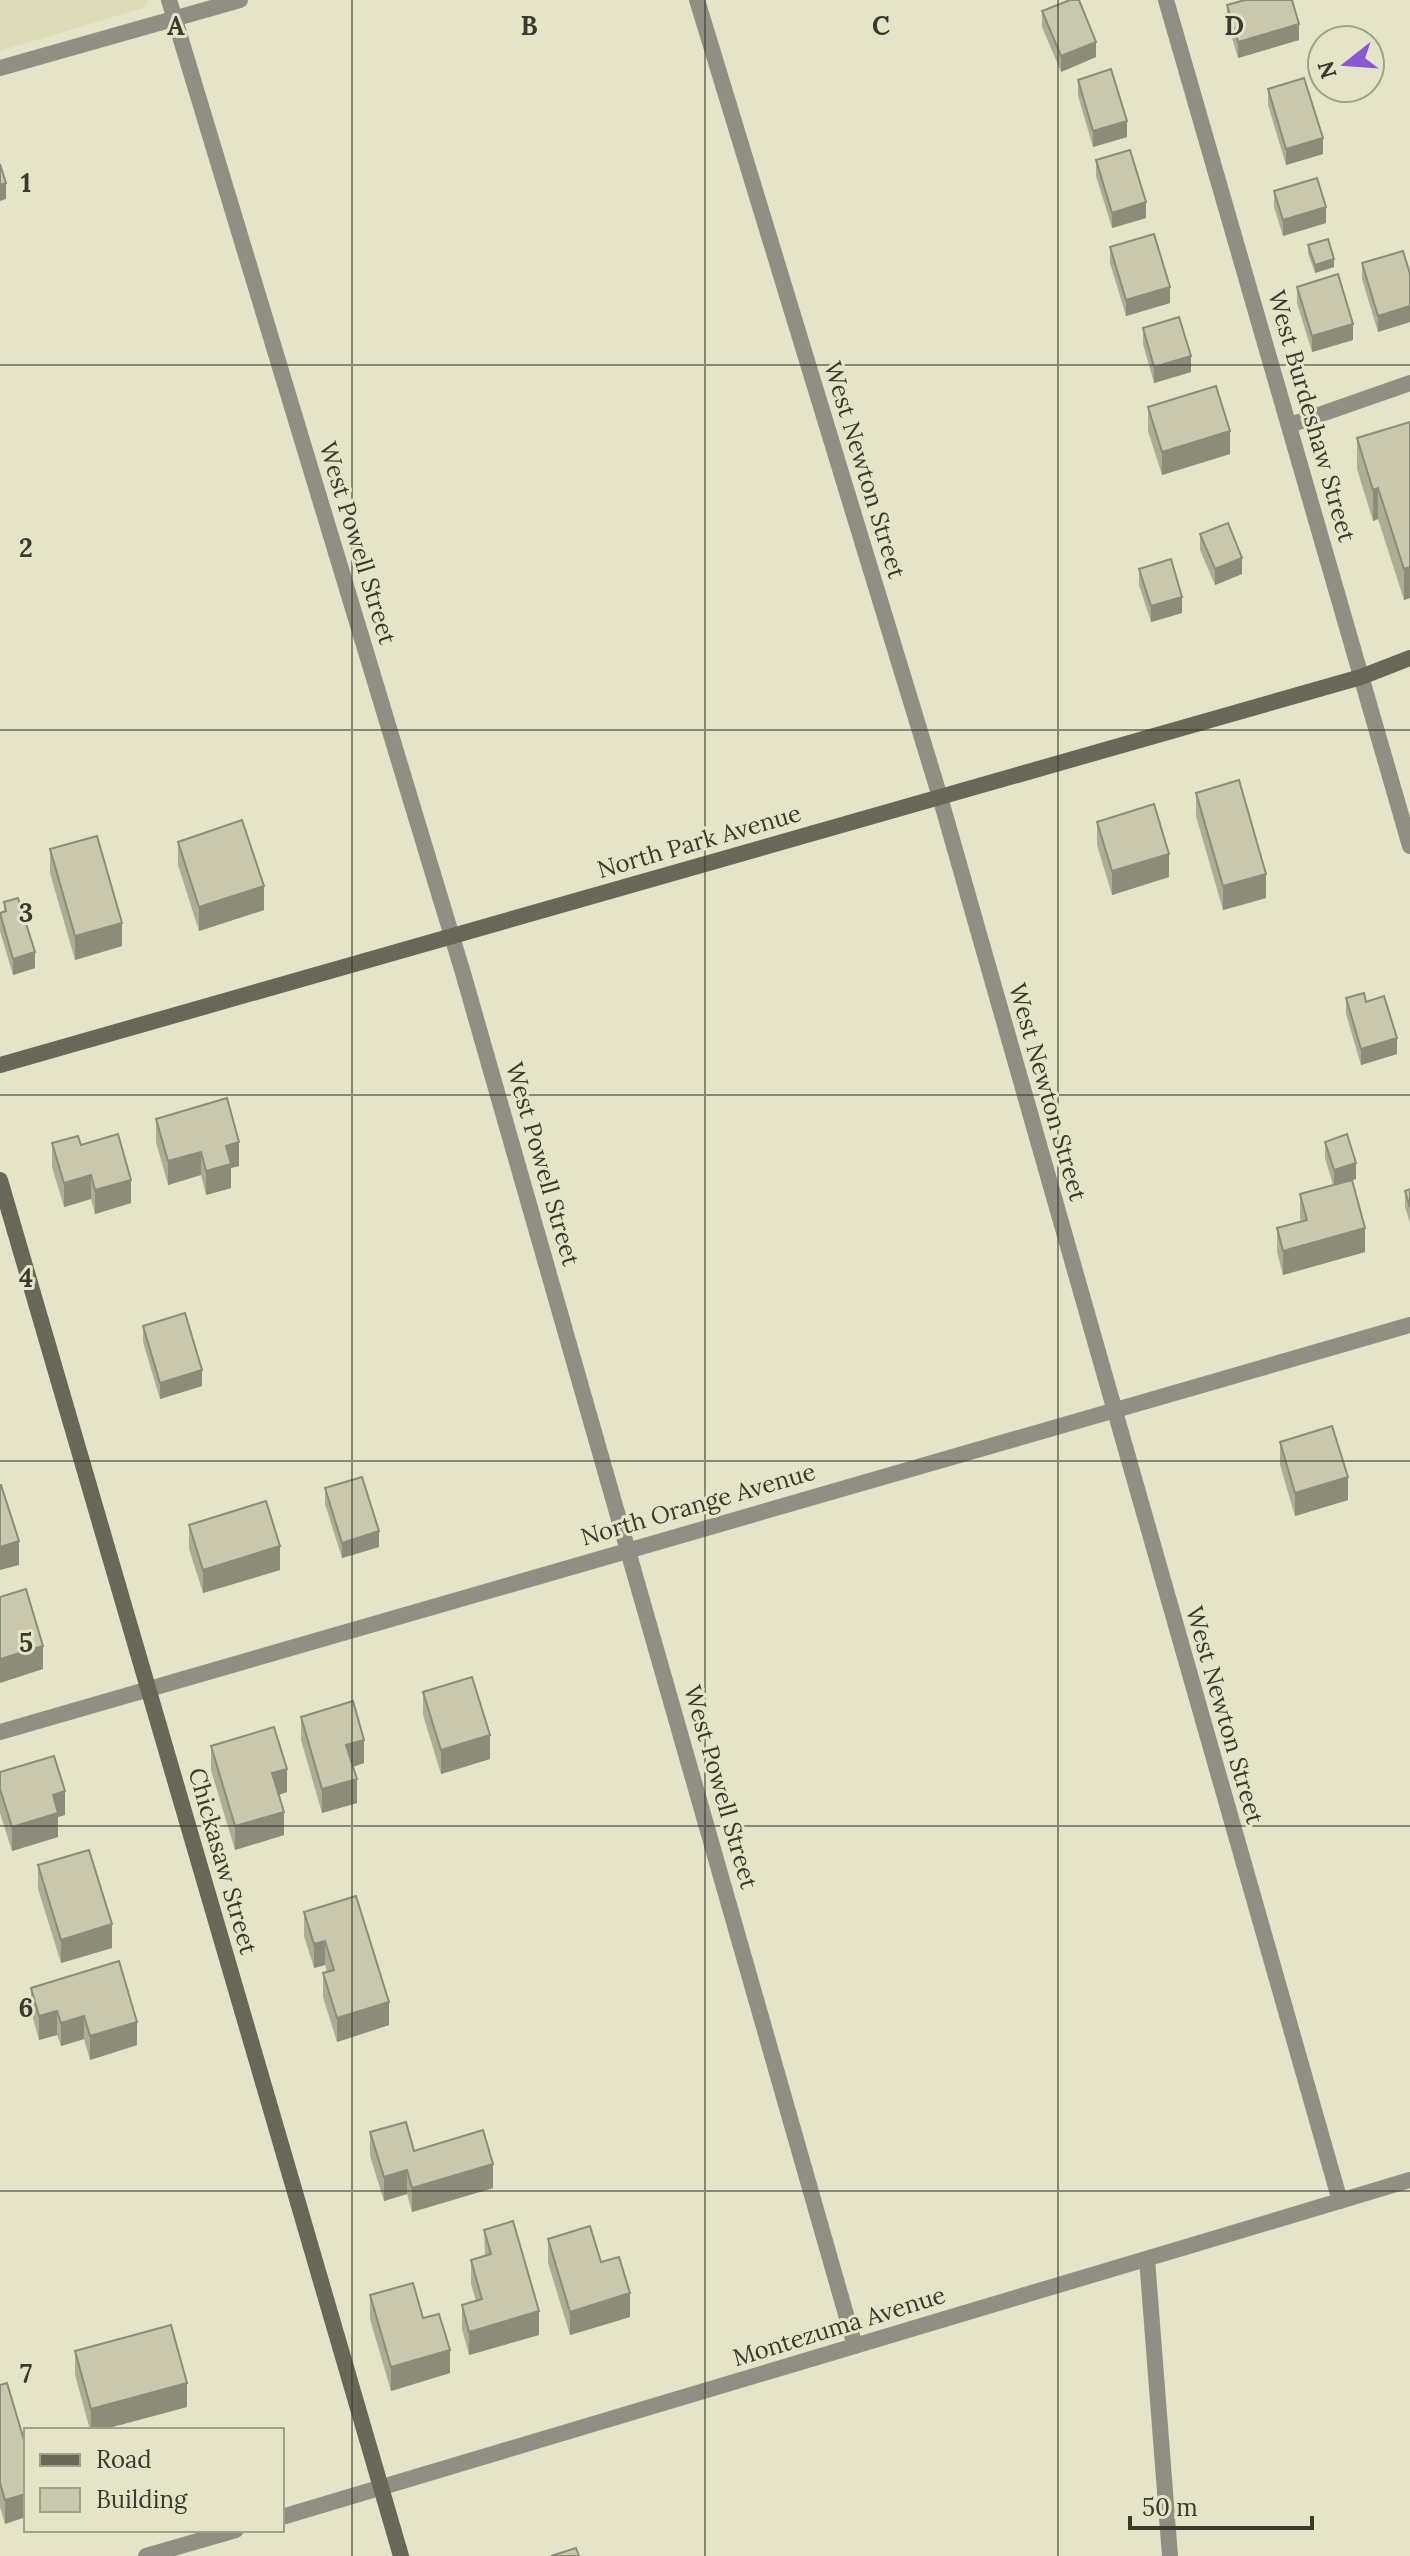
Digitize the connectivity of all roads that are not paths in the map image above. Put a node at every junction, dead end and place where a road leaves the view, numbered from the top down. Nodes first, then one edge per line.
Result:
1 (169, 0) edge
2 (240, 0) edge
3 (697, 0) edge
4 (1166, 0) edge
5 (175, 19) junction
6 (0, 68) edge
7 (1410, 383) edge
8 (1290, 425) junction
9 (1410, 658) edge
10 (1361, 677) junction
11 (940, 797) junction
12 (1410, 846) edge
13 (453, 938) junction
14 (0, 1065) edge
15 (0, 1180) edge
16 (1410, 1325) edge
17 (1112, 1409) junction
18 (628, 1549) junction
19 (148, 1690) junction
20 (0, 1732) edge
21 (1410, 2180) edge
22 (1340, 2201) junction
23 (1147, 2259) junction
24 (855, 2346) junction
25 (381, 2488) junction
26 (284, 2516) edge
27 (229, 2532) edge
28 (146, 2556) edge
29 (401, 2556) edge
30 (1170, 2556) edge

1 - 5 street, West Powell Street
2 - 5 street
3 - 11 street, West Newton Street
4 - 8 street, West Burdeshaw Street
5 - 6 street
5 - 13 street, West Powell Street
7 - 8 street
8 - 10 street, West Burdeshaw Street
9 - 10 street, North Park Avenue
10 - 11 street, North Park Avenue
10 - 12 street, West Burdeshaw Street
11 - 13 street, North Park Avenue
11 - 17 street, West Newton Street
13 - 14 street, North Park Avenue
13 - 18 street, West Powell Street
15 - 19 street, Chickasaw Street
16 - 17 street, North Orange Avenue
17 - 18 street, North Orange Avenue
17 - 22 street, West Newton Street
18 - 19 street, North Orange Avenue
18 - 24 street, West Powell Street
19 - 20 street, North Orange Avenue
19 - 25 street, Chickasaw Street
21 - 22 street, Montezuma Avenue
22 - 23 street, Montezuma Avenue
23 - 24 street, Montezuma Avenue
23 - 30 street
24 - 25 street, Montezuma Avenue
25 - 26 street, Montezuma Avenue
25 - 29 street, Chickasaw Street
27 - 28 street

